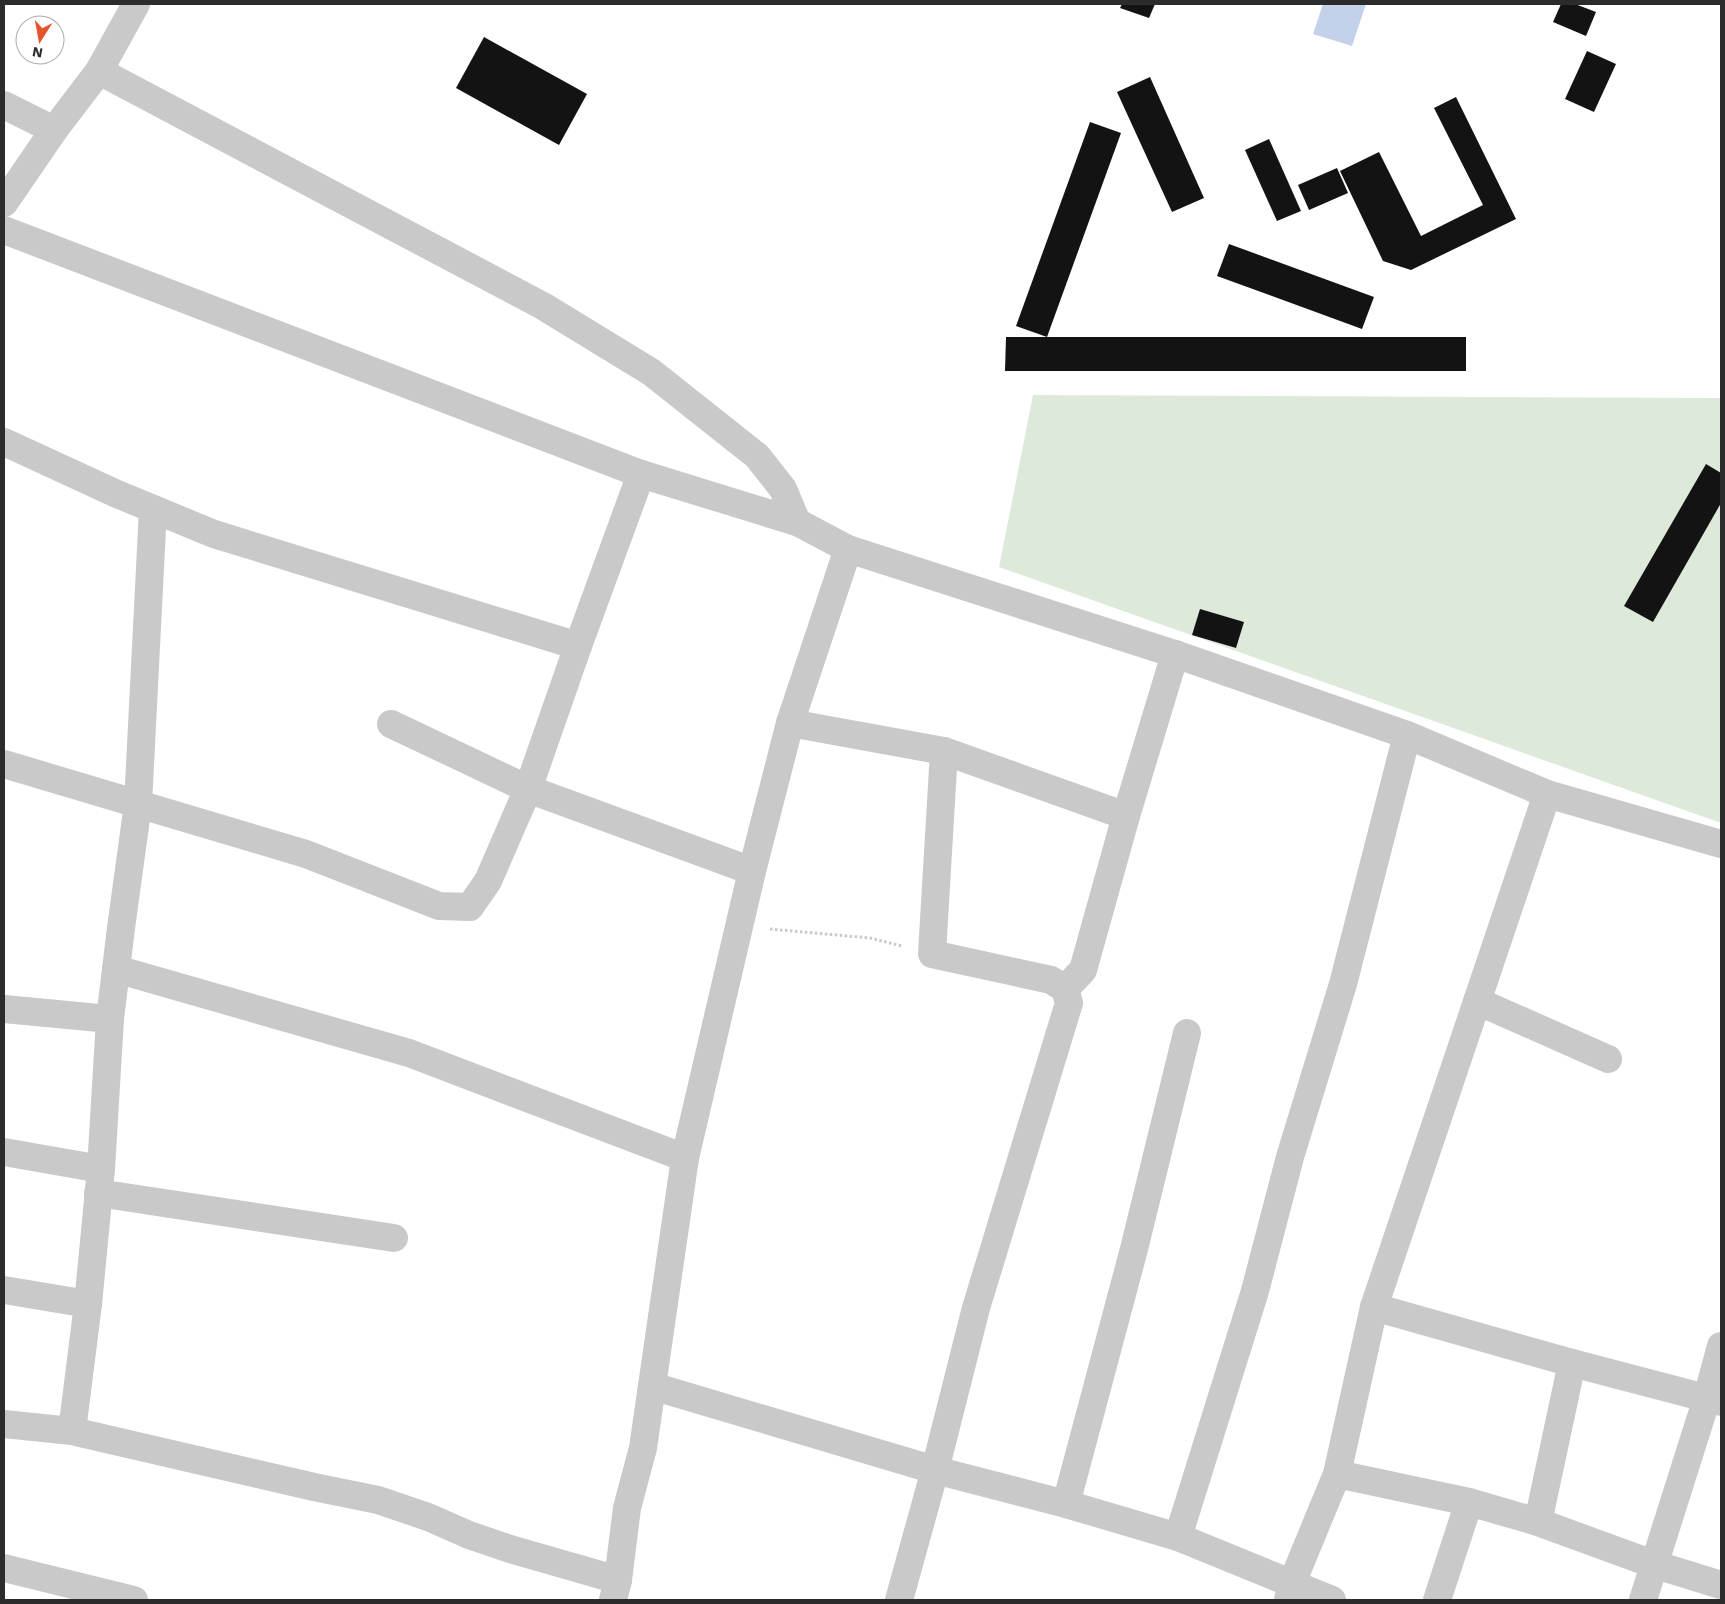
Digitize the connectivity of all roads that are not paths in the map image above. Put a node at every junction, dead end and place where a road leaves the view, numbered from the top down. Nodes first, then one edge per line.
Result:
1 (136, 4) edge
2 (99, 71) junction
3 (4, 105) edge
4 (54, 130) junction
5 (4, 203) edge
6 (4, 230) edge
7 (4, 442) edge
8 (641, 474) junction
9 (153, 509) junction
10 (797, 522) junction
11 (848, 549) junction
12 (578, 646) junction
13 (1175, 654) junction
14 (790, 723) junction
15 (391, 724) dead end
16 (1407, 735) junction
17 (944, 751) junction
18 (4, 764) edge
19 (528, 789) junction
20 (1547, 794) junction
21 (138, 804) junction
22 (1126, 816) junction
23 (1721, 844) edge
24 (752, 871) junction
25 (116, 969) junction
26 (1065, 989) junction
27 (1477, 1001) junction
28 (4, 1009) edge
29 (110, 1019) junction
30 (1187, 1033) dead end
31 (1608, 1059) dead end
32 (4, 1152) edge
33 (685, 1158) junction
34 (100, 1181) junction
35 (394, 1238) dead end
36 (4, 1290) edge
37 (88, 1304) junction
38 (1374, 1307) junction
39 (1721, 1346) edge
40 (1572, 1363) junction
41 (652, 1386) junction
42 (1714, 1400) edge
43 (4, 1424) edge
44 (72, 1431) junction
45 (935, 1470) junction
46 (1337, 1474) junction
47 (1469, 1502) junction
48 (1066, 1504) junction
49 (1538, 1522) junction
50 (1178, 1537) junction
51 (1653, 1564) junction
52 (4, 1568) edge
53 (1721, 1585) edge
54 (615, 1590) edge
55 (1290, 1592) edge
56 (134, 1600) edge
57 (900, 1600) edge
58 (1332, 1600) edge
59 (1437, 1600) edge
60 (1643, 1600) edge

1 - 2 street
2 - 4 street
2 - 10 street
3 - 4 street
4 - 5 street
6 - 8 street
7 - 9 street
8 - 10 street
8 - 12 street
9 - 12 street
9 - 21 street
10 - 11 street
11 - 13 street
11 - 14 street
12 - 19 street
13 - 16 street
13 - 22 street
14 - 17 street
14 - 24 street
15 - 19 street
16 - 20 street
16 - 50 street
17 - 22 street
17 - 26 street
18 - 21 street
19 - 21 street
19 - 24 street
20 - 23 street
20 - 27 street
21 - 25 street
22 - 26 street
24 - 33 street
25 - 29 street
25 - 33 street
26 - 45 street
27 - 31 street
27 - 38 street
28 - 29 street
29 - 34 street
30 - 48 street
32 - 34 street
33 - 41 street
34 - 35 street
34 - 37 street
36 - 37 street
37 - 44 street
38 - 40 street
38 - 46 street
39 - 42 street
40 - 42 street
40 - 49 street
41 - 45 street
41 - 54 street
42 - 51 street
43 - 44 street
44 - 54 street
45 - 48 street
45 - 57 street
46 - 47 street
46 - 55 street
47 - 49 street
47 - 59 street
48 - 50 street
49 - 51 street
50 - 55 street
51 - 53 street
51 - 60 street
52 - 56 street
55 - 58 street

